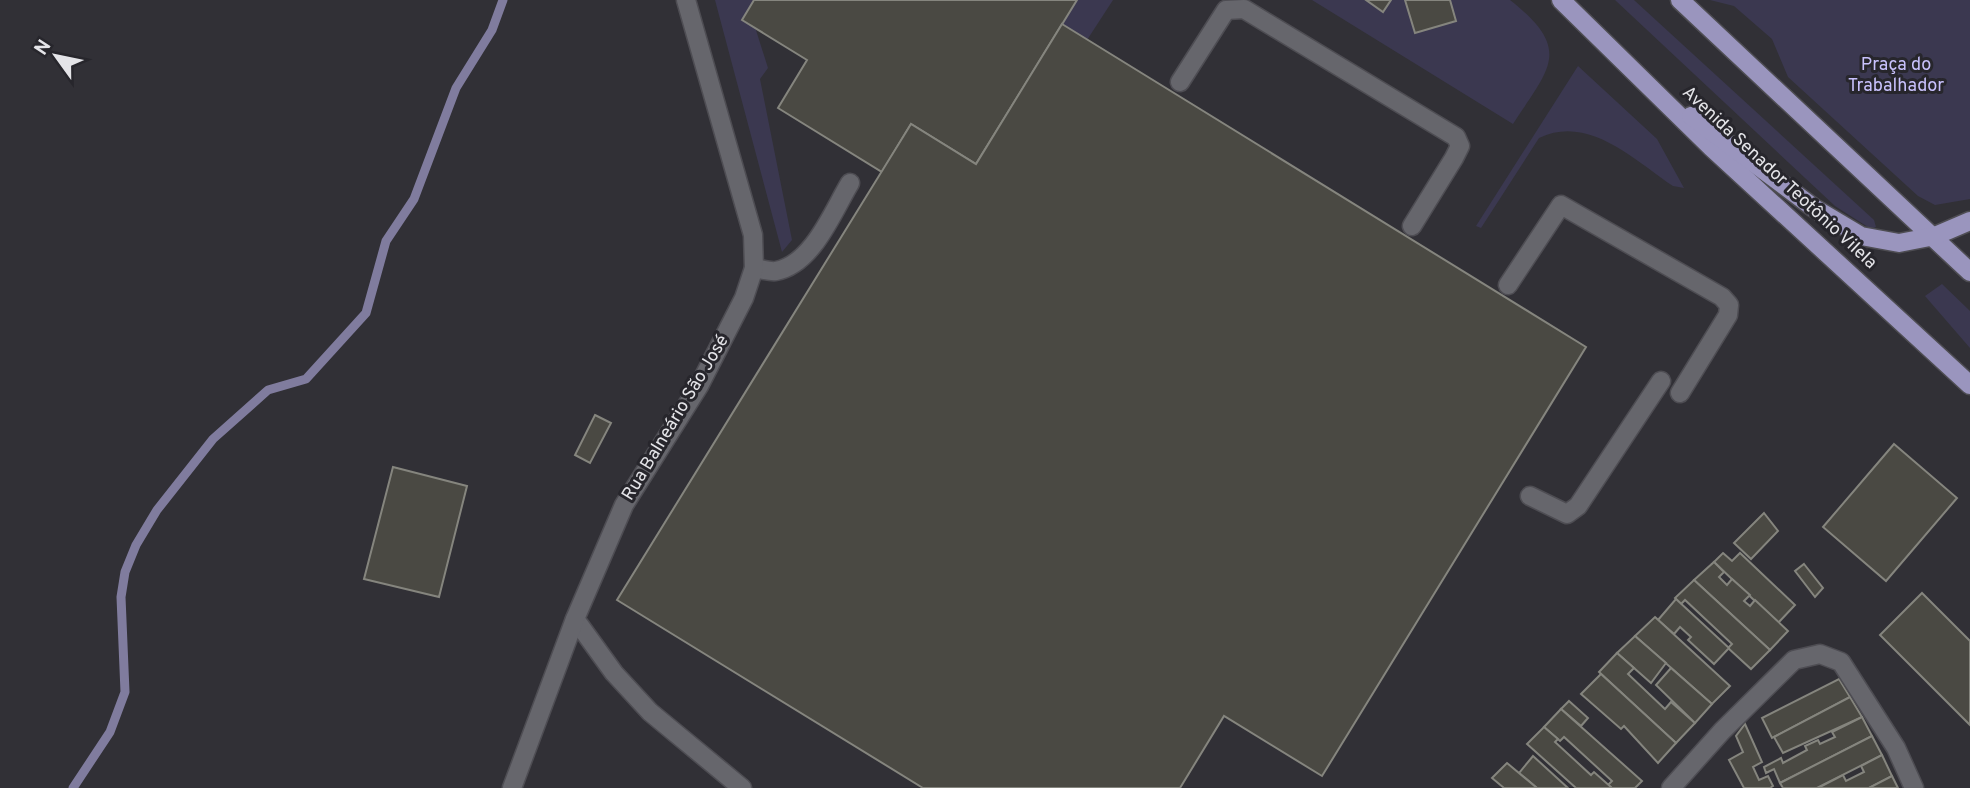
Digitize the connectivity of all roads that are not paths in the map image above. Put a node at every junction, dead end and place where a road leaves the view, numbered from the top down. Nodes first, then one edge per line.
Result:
1 (687, 0) edge
2 (1561, 0) edge
3 (1680, 0) edge
4 (1180, 82) dead end
5 (1653, 88) junction
6 (850, 183) dead end
7 (1970, 222) edge
8 (1412, 226) dead end
9 (1935, 236) junction
10 (754, 268) junction
11 (1970, 272) edge
12 (1508, 285) dead end
13 (1661, 381) dead end
14 (1970, 385) edge
15 (1680, 393) dead end
16 (1530, 496) dead end
17 (575, 619) junction
18 (512, 788) edge
19 (742, 788) edge
20 (1671, 788) edge
21 (1914, 788) edge

1 - 10 street, Rua Balneário São José
2 - 5 main road, Avenida Senador Teotônio Vilela
3 - 9 main road
4 - 8 street
5 - 9 main road
5 - 14 main road, Avenida Senador Teotônio Vilela
6 - 10 street
7 - 9 main road
9 - 11 main road
10 - 17 street, Rua Balneário São José
12 - 15 street
13 - 16 street
17 - 18 street, Rua Balneário São José
17 - 19 street
20 - 21 street

